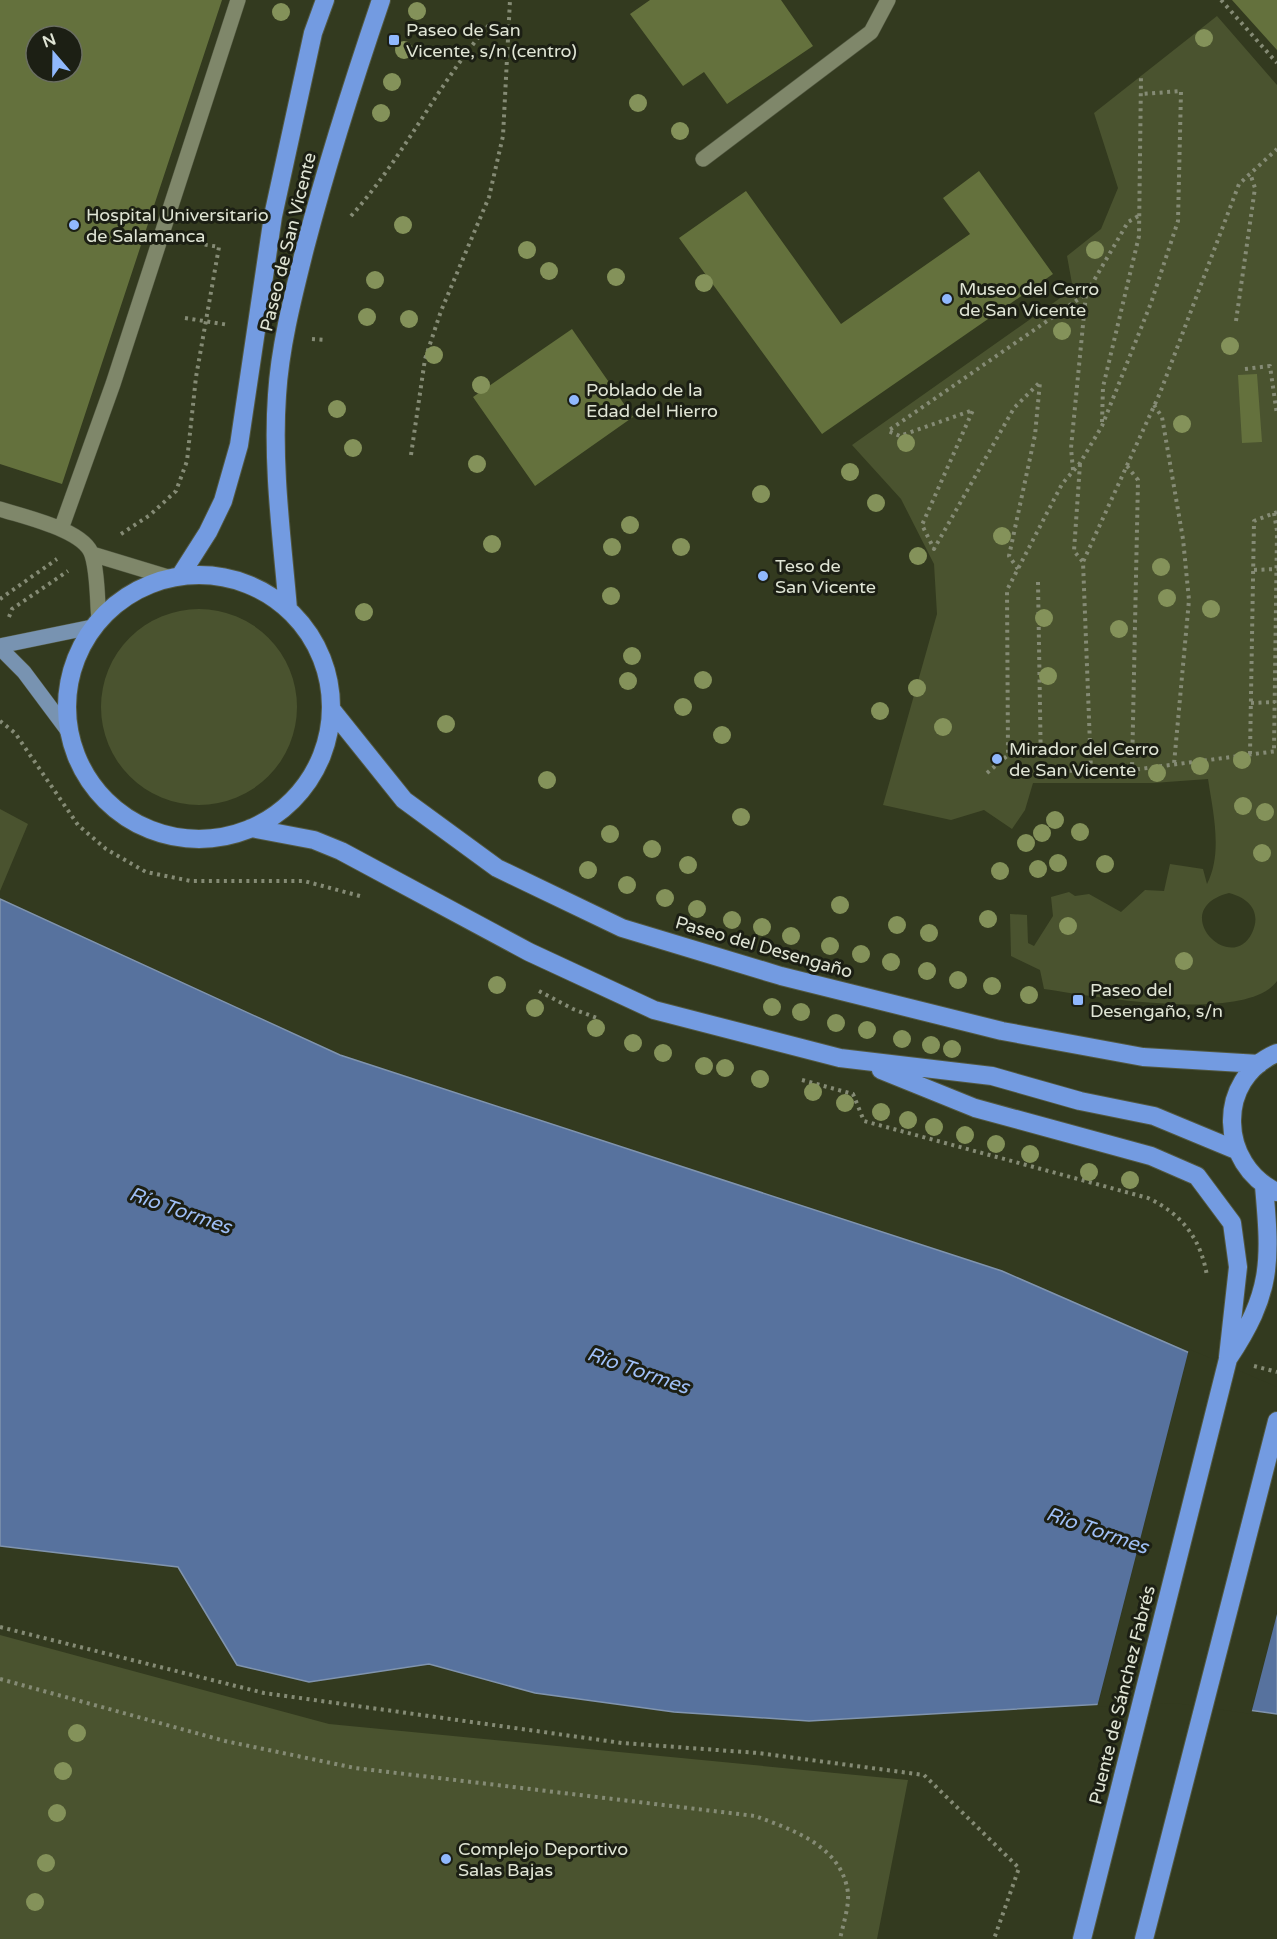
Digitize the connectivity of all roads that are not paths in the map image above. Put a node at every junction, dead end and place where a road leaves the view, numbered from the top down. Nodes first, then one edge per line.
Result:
1 (238, 0) edge
2 (325, 0) edge
3 (381, 0) edge
4 (888, 0) edge
5 (704, 159) dead end
6 (0, 509) edge
7 (61, 529) junction
8 (92, 554) junction
9 (176, 577) junction
10 (288, 609) junction
11 (95, 624) junction
12 (0, 647) edge
13 (331, 709) junction
14 (68, 731) junction
15 (251, 828) junction
16 (1277, 1053) edge
17 (863, 1062) junction
18 (1259, 1064) junction
19 (1236, 1150) junction
20 (1270, 1189) edge
21 (1238, 1329) junction
22 (1277, 1421) edge
23 (1083, 1939) edge
24 (1144, 1939) edge

1 - 7 street
2 - 9 highway, Paseo de San Vicente
3 - 10 highway, Paseo de San Vicente
4 - 5 street
6 - 7 street
7 - 8 street
8 - 9 street
8 - 11 street
9 - 10 highway
9 - 11 highway
10 - 13 highway
11 - 12 main road
11 - 14 highway
12 - 14 main road
13 - 15 highway
13 - 18 highway, Paseo del Desengaño
14 - 15 highway
15 - 17 highway
16 - 18 highway
17 - 19 highway
17 - 21 highway
18 - 19 highway
19 - 20 highway
20 - 21 highway, Puente de Sánchez Fabrés
21 - 23 highway, Puente de Sánchez Fabrés
22 - 24 highway

